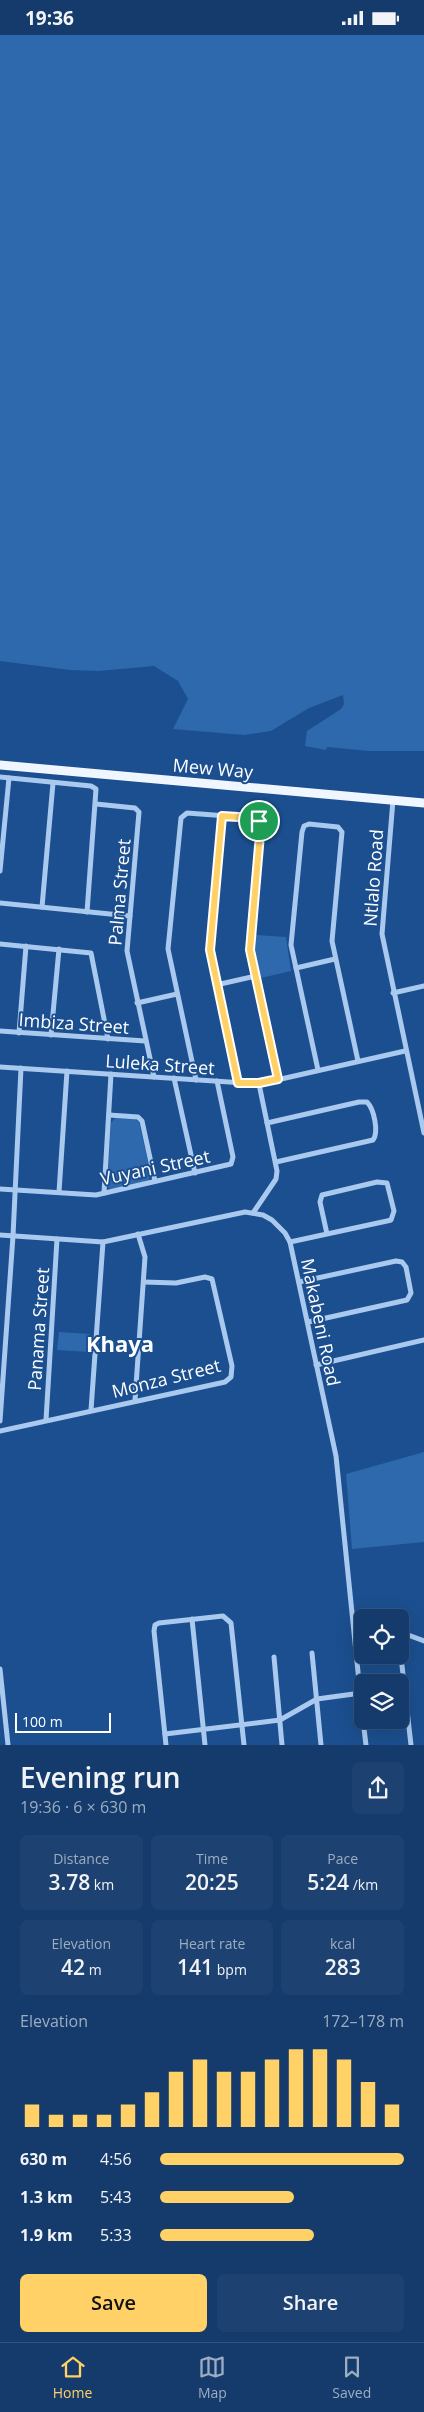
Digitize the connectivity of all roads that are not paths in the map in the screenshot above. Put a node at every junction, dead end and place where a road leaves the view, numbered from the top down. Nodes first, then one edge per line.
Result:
1 (0, 765) edge
2 (0, 777) edge
3 (9, 778) junction
4 (53, 783) junction
5 (393, 800) junction
6 (424, 803) edge
7 (96, 804) junction
8 (222, 816) junction
9 (0, 871) edge
10 (0, 903) edge
11 (42, 907) junction
12 (87, 911) junction
13 (130, 916) junction
14 (0, 944) edge
15 (26, 946) junction
16 (58, 949) junction
17 (335, 959) junction
18 (296, 968) junction
19 (256, 976) junction
20 (216, 985) junction
21 (424, 986) edge
22 (393, 993) junction
23 (177, 994) junction
24 (136, 1003) junction
25 (0, 1031) edge
26 (19, 1033) junction
27 (51, 1035) junction
28 (108, 1039) junction
29 (145, 1041) junction
30 (405, 1051) junction
31 (358, 1061) junction
32 (0, 1067) edge
33 (21, 1068) junction
34 (318, 1070) junction
35 (67, 1071) junction
36 (111, 1074) junction
37 (154, 1077) junction
38 (174, 1078) junction
39 (278, 1079) junction
40 (196, 1080) junction
41 (217, 1081) junction
42 (238, 1083) junction
43 (259, 1083) junction
44 (109, 1115) junction
45 (267, 1123) junction
46 (424, 1133) edge
47 (276, 1162) junction
48 (195, 1173) junction
49 (156, 1181) junction
50 (0, 1189) edge
51 (15, 1190) junction
52 (59, 1192) junction
53 (104, 1193) junction
54 (253, 1213) junction
55 (138, 1234) junction
56 (327, 1234) junction
57 (0, 1235) edge
58 (13, 1236) junction
59 (57, 1239) junction
60 (102, 1242) junction
61 (290, 1242) junction
62 (144, 1282) junction
63 (299, 1282) junction
64 (308, 1322) junction
65 (424, 1340) edge
66 (316, 1365) junction
67 (135, 1401) junction
68 (91, 1410) junction
69 (46, 1420) junction
70 (0, 1421) edge
71 (0, 1431) edge
72 (192, 1619) junction
73 (354, 1636) edge
74 (409, 1636) edge
75 (424, 1641) edge
76 (312, 1653) dead end
77 (274, 1657) dead end
78 (402, 1664) edge
79 (0, 1669) edge
80 (354, 1694) edge
81 (316, 1699) junction
82 (280, 1720) junction
83 (242, 1725) junction
84 (365, 1729) edge
85 (203, 1730) junction
86 (165, 1734) junction
87 (8, 1745) edge
88 (166, 1745) edge
89 (205, 1745) edge
90 (244, 1745) edge
91 (282, 1745) edge
92 (321, 1745) edge
93 (366, 1745) edge
94 (411, 1745) edge

1 - 5 main road, Mew Way
2 - 3 street
3 - 4 street
3 - 9 street
4 - 7 street
4 - 11 street
5 - 6 main road, Mew Way
5 - 22 street, Ntlalo Road
7 - 12 street
7 - 13 street, Palma Street
8 - 19 street
8 - 20 street
8 - 23 street
10 - 11 street
11 - 12 street
12 - 13 street
13 - 24 street, Palma Street
14 - 15 street
15 - 16 street
15 - 26 street
16 - 27 street
16 - 28 street
17 - 18 street
17 - 18 street
17 - 31 street
18 - 34 street
19 - 20 street
19 - 39 street
20 - 42 street
21 - 22 street
22 - 30 street, Ntlalo Road
23 - 24 street
23 - 40 street
24 - 29 street, Palma Street
25 - 26 street, Imbiza Street
26 - 27 street, Imbiza Street
27 - 28 street, Imbiza Street
28 - 29 street, Imbiza Street
29 - 37 street, Palma Street
30 - 31 street, Luleka Street
30 - 46 street, Ntlalo Road
31 - 34 street, Luleka Street
32 - 33 street, Luleka Street
33 - 35 street, Luleka Street
33 - 51 street
34 - 39 street, Luleka Street
35 - 36 street, Luleka Street
35 - 52 street
36 - 37 street, Luleka Street
36 - 44 street
37 - 38 street, Luleka Street
38 - 40 street, Luleka Street
38 - 48 street
39 - 43 street, Luleka Street
40 - 41 street, Luleka Street
41 - 42 street, Luleka Street
41 - 48 street, Vuyani Street
42 - 43 street, Luleka Street
43 - 45 street
44 - 49 street
44 - 53 street
45 - 47 street
45 - 47 street
47 - 54 street
48 - 49 street, Vuyani Street
49 - 53 street, Vuyani Street
50 - 51 street, Vuyani Street
51 - 52 street, Vuyani Street
51 - 58 street
52 - 53 street, Vuyani Street
54 - 55 street, Makabeni Road
54 - 61 street, Makabeni Road
55 - 60 street, Makabeni Road
55 - 62 street
56 - 56 street
56 - 61 street
57 - 58 street, Makabeni Road
58 - 59 street, Makabeni Road
58 - 70 street
59 - 60 street, Makabeni Road
59 - 69 street, Panama Street
60 - 68 street
61 - 63 street, Makabeni Road
62 - 67 street
62 - 67 street, Monza Street
63 - 64 street, Makabeni Road
63 - 64 street
64 - 66 street, Makabeni Road
65 - 66 street
66 - 73 street, Makabeni Road
67 - 68 street, Monza Street
68 - 69 street, Monza Street
69 - 71 street, Monza Street
72 - 83 street
72 - 85 street
72 - 86 street
74 - 75 street
76 - 81 street
77 - 82 street
78 - 94 street
79 - 87 street
80 - 81 street
81 - 82 street
81 - 92 street
82 - 83 street
82 - 91 street
83 - 85 street
83 - 90 street
84 - 93 street
85 - 86 street
85 - 89 street
86 - 88 street

